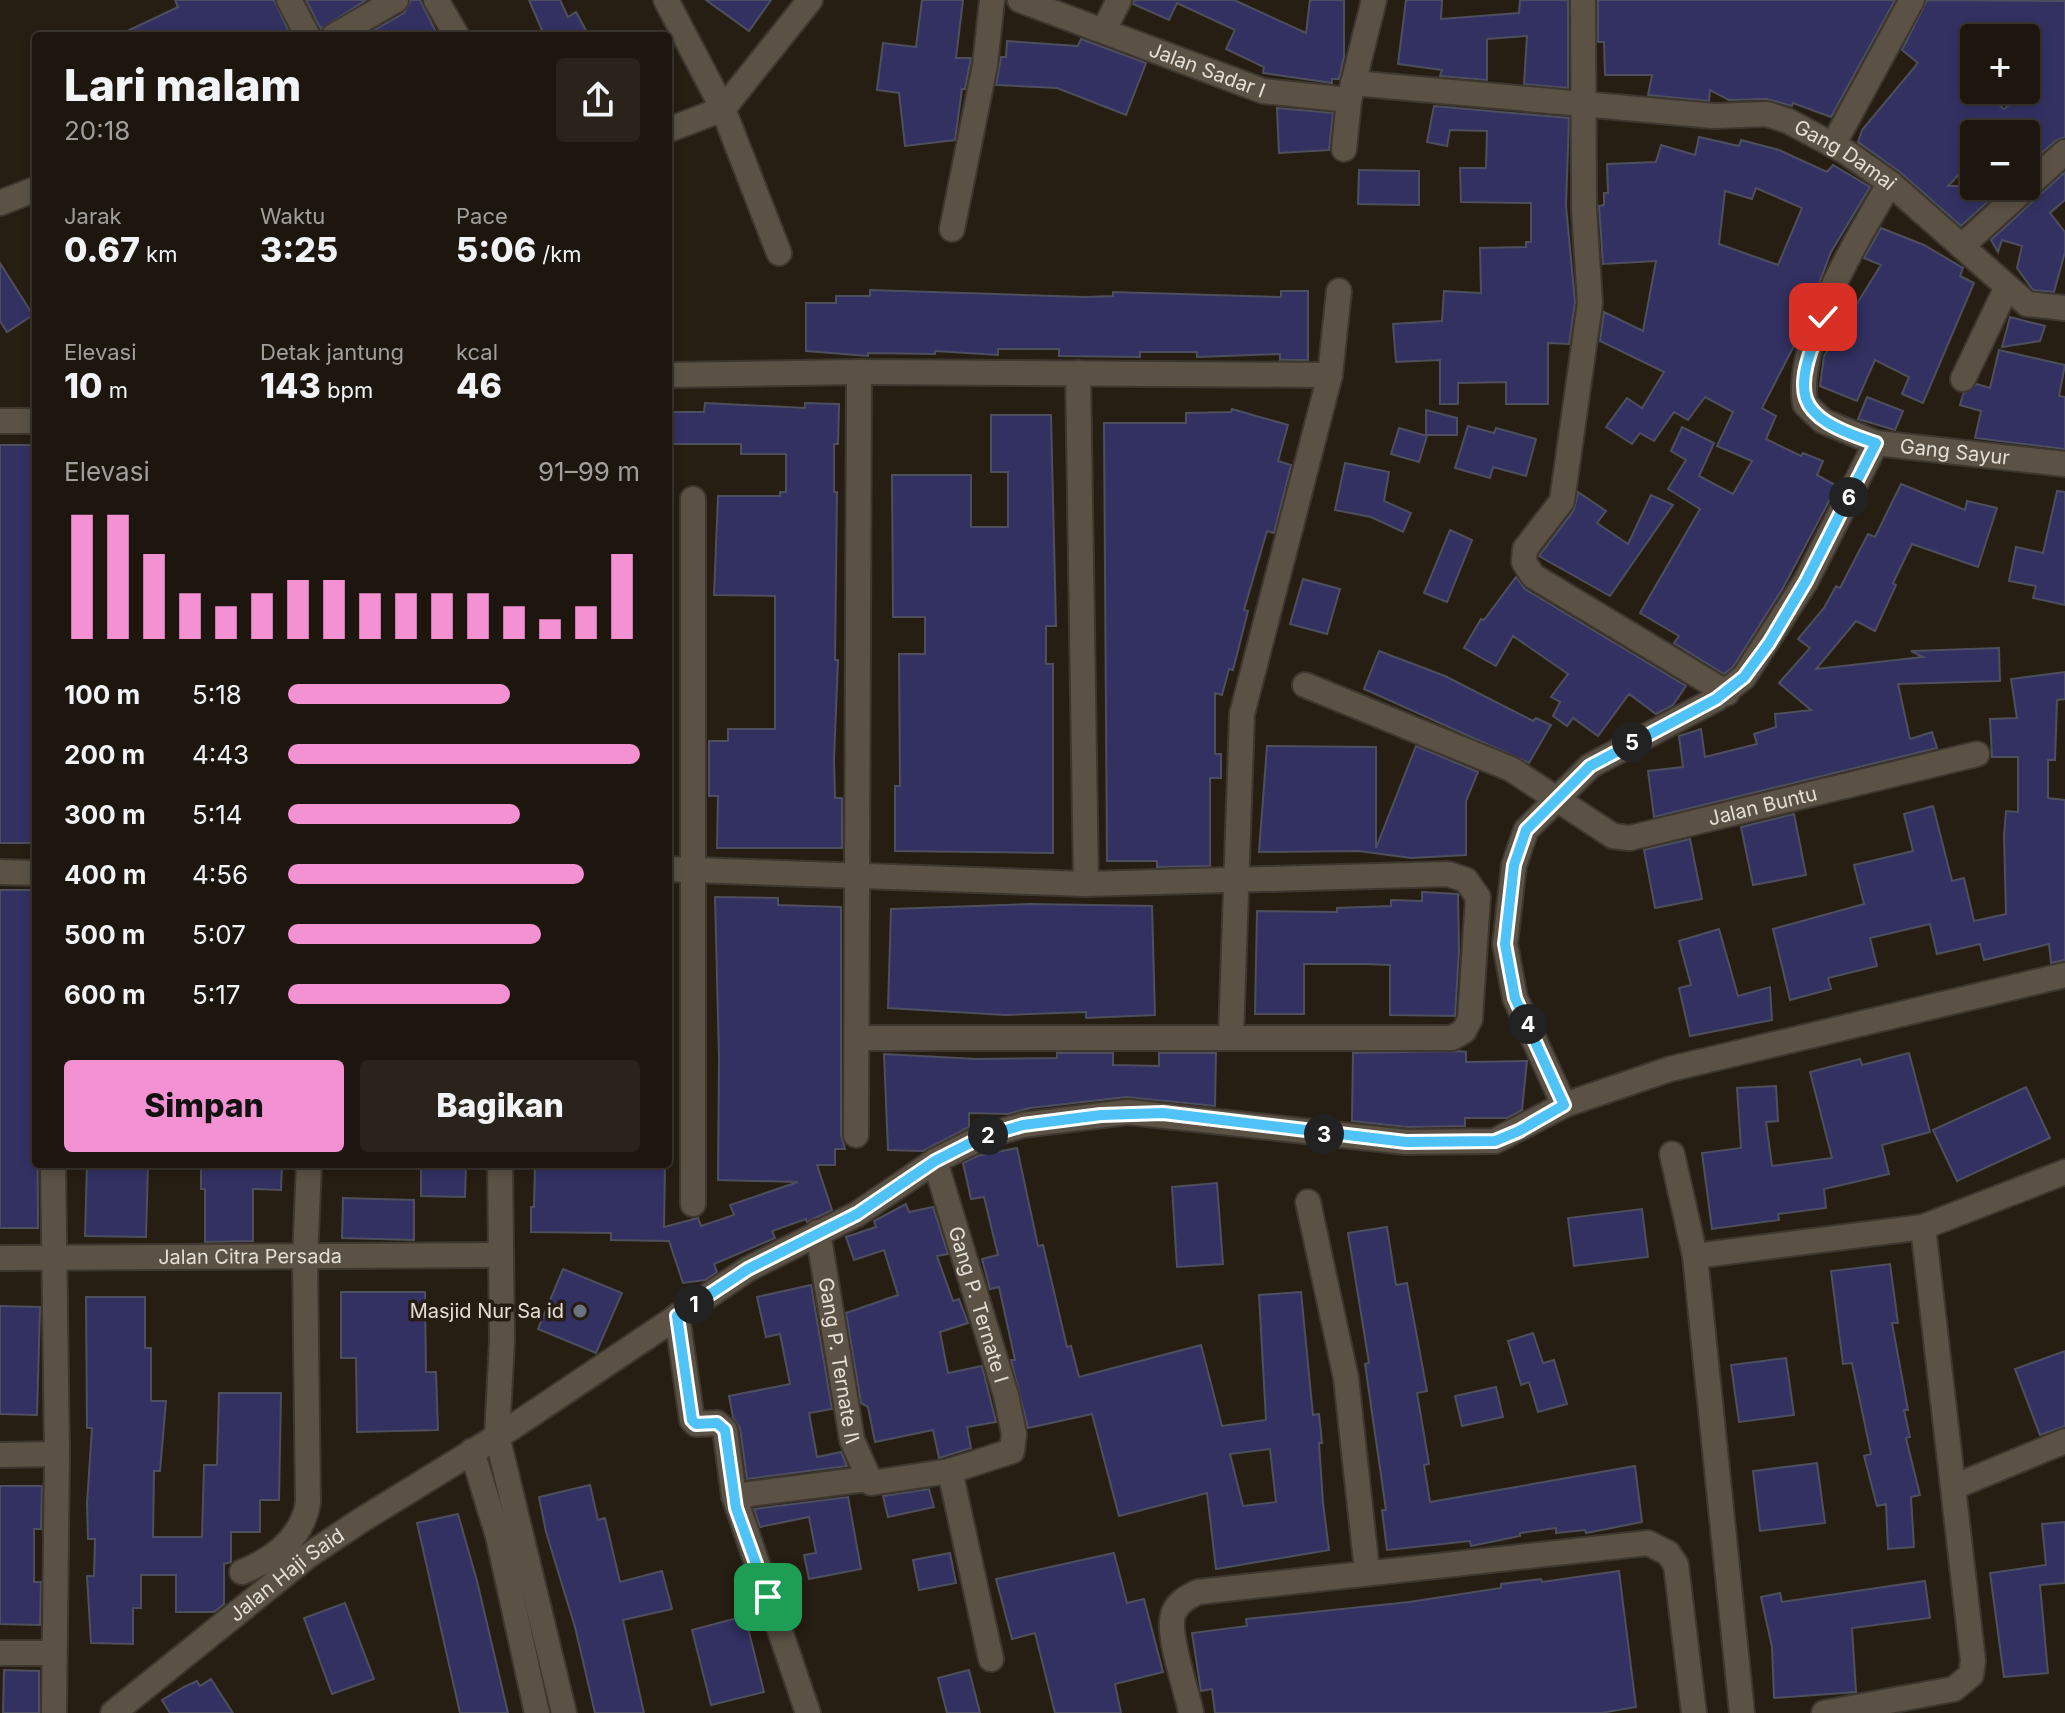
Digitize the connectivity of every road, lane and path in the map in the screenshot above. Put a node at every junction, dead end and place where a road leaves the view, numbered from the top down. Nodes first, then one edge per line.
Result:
1 (289, 0) edge
2 (396, 0) edge
3 (436, 0) edge
4 (666, 0) edge
5 (810, 0) edge
6 (992, 0) edge
7 (1020, 0) edge
8 (1119, 0) edge
9 (1374, 0) edge
10 (1583, 0) edge
11 (1912, 0) edge
12 (1104, 30) junction
13 (306, 32) edge
14 (341, 32) edge
15 (455, 32) edge
16 (1351, 91) junction
17 (1583, 103) junction
18 (723, 109) junction
19 (672, 128) edge
20 (1833, 145) junction
21 (1344, 149) dead end
22 (2065, 152) edge
23 (1890, 183) junction
24 (32, 195) edge
25 (0, 203) edge
26 (952, 229) dead end
27 (1963, 245) junction
28 (779, 253) dead end
29 (2007, 287) junction
30 (1339, 291) dead end
31 (2065, 308) edge
32 (859, 372) junction
33 (1078, 373) junction
34 (672, 375) edge
35 (1330, 375) junction
36 (1963, 379) dead end
37 (0, 421) edge
38 (32, 421) edge
39 (1876, 443) junction
40 (2065, 464) edge
41 (693, 499) dead end
42 (1305, 685) dead end
43 (1727, 693) junction
44 (1977, 754) dead end
45 (1556, 799) junction
46 (695, 868) junction
47 (672, 869) edge
48 (0, 872) edge
49 (32, 873) edge
50 (854, 874) junction
51 (1237, 878) junction
52 (1086, 884) junction
53 (2065, 975) edge
54 (1231, 1037) junction
55 (857, 1038) junction
56 (1564, 1105) junction
57 (856, 1135) dead end
58 (1672, 1154) dead end
59 (935, 1161) junction
60 (53, 1168) edge
61 (309, 1168) edge
62 (500, 1168) edge
63 (2065, 1172) edge
64 (1308, 1202) dead end
65 (693, 1204) dead end
66 (1923, 1227) junction
67 (818, 1232) junction
68 (499, 1255) junction
69 (1695, 1256) junction
70 (53, 1257) junction
71 (0, 1258) edge
72 (305, 1259) junction
73 (677, 1316) junction
74 (504, 1432) junction
75 (2065, 1441) edge
76 (472, 1451) junction
77 (57, 1454) junction
78 (0, 1455) edge
79 (950, 1471) junction
80 (869, 1481) junction
81 (1956, 1486) junction
82 (734, 1496) junction
83 (1367, 1571) junction
84 (242, 1572) dead end
85 (0, 1653) edge
86 (54, 1653) junction
87 (991, 1659) dead end
88 (138, 1706) edge
89 (54, 1713) edge
90 (113, 1713) edge
91 (537, 1713) edge
92 (564, 1713) edge
93 (808, 1713) edge
94 (1191, 1713) edge
95 (1694, 1713) edge
96 (1742, 1713) edge
97 (1824, 1713) edge

1 - 13 street
2 - 14 street
3 - 15 street
4 - 18 street
5 - 18 street
6 - 26 street
7 - 12 street, Jalan Sadar I
8 - 12 street
9 - 16 street
10 - 17 street
11 - 20 street
12 - 16 street, Jalan Sadar I
16 - 17 street, Jalan Sadar I
16 - 21 street
17 - 20 street, Gang Damai
17 - 43 street
18 - 19 street
18 - 28 street
20 - 23 street, Gang Damai
22 - 27 street
23 - 27 street, Gang Damai
23 - 39 street, Gang Sayur
24 - 25 street
27 - 29 street, Gang Damai
29 - 31 street, Gang Damai
29 - 36 street
30 - 35 street
32 - 33 street
32 - 34 street
32 - 50 street
33 - 35 street
33 - 52 street
35 - 51 street
37 - 38 street
39 - 40 street, Gang Sayur
39 - 43 street
41 - 46 street
42 - 45 street, Jalan Buntu
43 - 45 street
44 - 45 street, Jalan Buntu
45 - 56 street
46 - 47 street
46 - 50 street
46 - 65 street
48 - 49 street
50 - 52 street
50 - 55 street
51 - 52 street
51 - 54 street
51 - 54 street
53 - 56 street, Jalan Haji Said
54 - 55 street
55 - 57 street
56 - 59 street, Jalan Haji Said
58 - 69 street
59 - 67 street, Jalan Haji Said
59 - 79 street, Gang P. Ternate I
60 - 70 street
61 - 72 street
62 - 68 street
63 - 66 street
64 - 83 street
66 - 69 street
66 - 81 street
67 - 73 street, Jalan Haji Said
67 - 80 street, Gang P. Ternate II
68 - 72 street, Jalan Citra Persada
68 - 74 street
69 - 96 street
70 - 71 street, Jalan Citra Persada
70 - 72 street, Jalan Citra Persada
70 - 77 street
72 - 84 street
73 - 74 street, Jalan Haji Said
73 - 82 street
74 - 76 street, Jalan Haji Said
74 - 92 street
75 - 81 street
76 - 88 street, Jalan Haji Said
76 - 91 street
77 - 78 street
77 - 86 street
79 - 80 street
79 - 87 street
80 - 82 street
81 - 97 street
82 - 93 street
83 - 94 street
83 - 95 street
85 - 86 street
86 - 89 street
88 - 90 street, Jalan Haji Said

